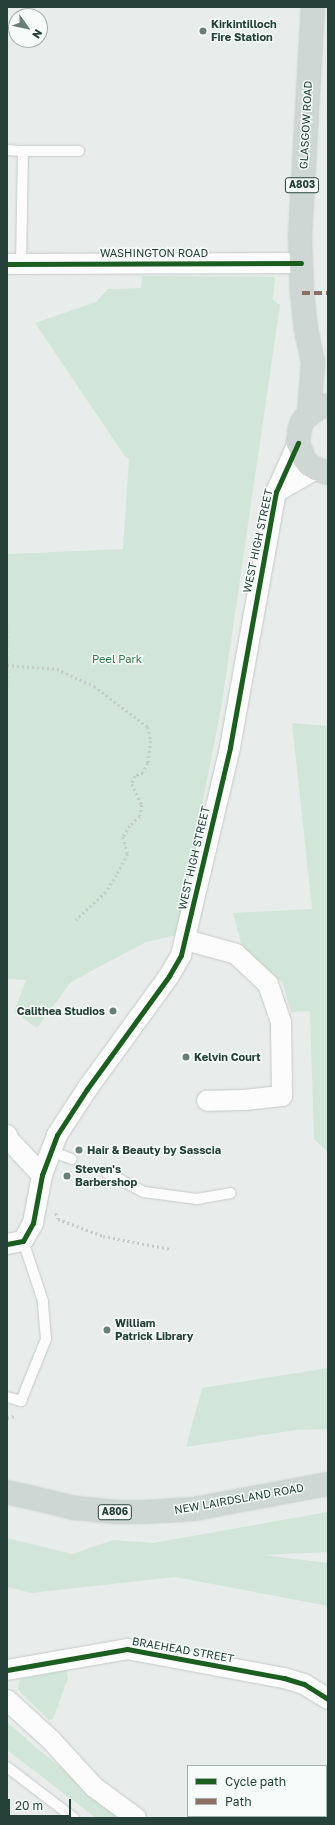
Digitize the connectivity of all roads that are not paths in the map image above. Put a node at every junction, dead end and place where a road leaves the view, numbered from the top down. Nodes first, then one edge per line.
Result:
1 (313, 7) edge
2 (7, 150) edge
3 (23, 151) junction
4 (79, 151) dead end
5 (301, 263) junction
6 (14, 264) edge
7 (313, 362) junction
8 (328, 387) edge
9 (328, 405) edge
10 (309, 414) junction
11 (298, 443) junction
12 (322, 471) edge
13 (276, 492) junction
14 (186, 940) junction
15 (207, 1101) dead end
16 (7, 1135) edge
17 (50, 1151) junction
18 (72, 1159) dead end
19 (107, 1173) dead end
20 (42, 1175) junction
21 (230, 1193) dead end
22 (15, 1242) edge
23 (7, 1397) edge
24 (328, 1484) edge
25 (7, 1492) edge
26 (7, 1670) edge
27 (328, 1699) edge
28 (7, 1700) edge
29 (7, 1767) edge
30 (74, 1818) edge
31 (136, 1818) edge

1 - 5 main road, GLASGOW ROAD / A803
2 - 3 lane
3 - 4 lane
3 - 6 lane
5 - 6 street, WASHINGTON ROAD
5 - 7 main road, GLASGOW ROAD / A803
7 - 8 main road, GLASGOW ROAD / A803
7 - 10 main road, GLASGOW ROAD / A803
9 - 10 main road
10 - 11 main road
11 - 12 main road
11 - 13 street, WEST HIGH STREET
12 - 13 street, WEST HIGH STREET
13 - 14 street, WEST HIGH STREET
14 - 15 street
14 - 17 street, WEST HIGH STREET
16 - 20 street
17 - 18 lane
17 - 20 street, WEST HIGH STREET
19 - 21 lane
20 - 22 street, WEST HIGH STREET
22 - 23 lane, WEST HIGH STREET
24 - 25 main road, NEW LAIRDSLAND ROAD / A806
26 - 27 street, BRAEHEAD STREET
28 - 31 street
29 - 30 lane

